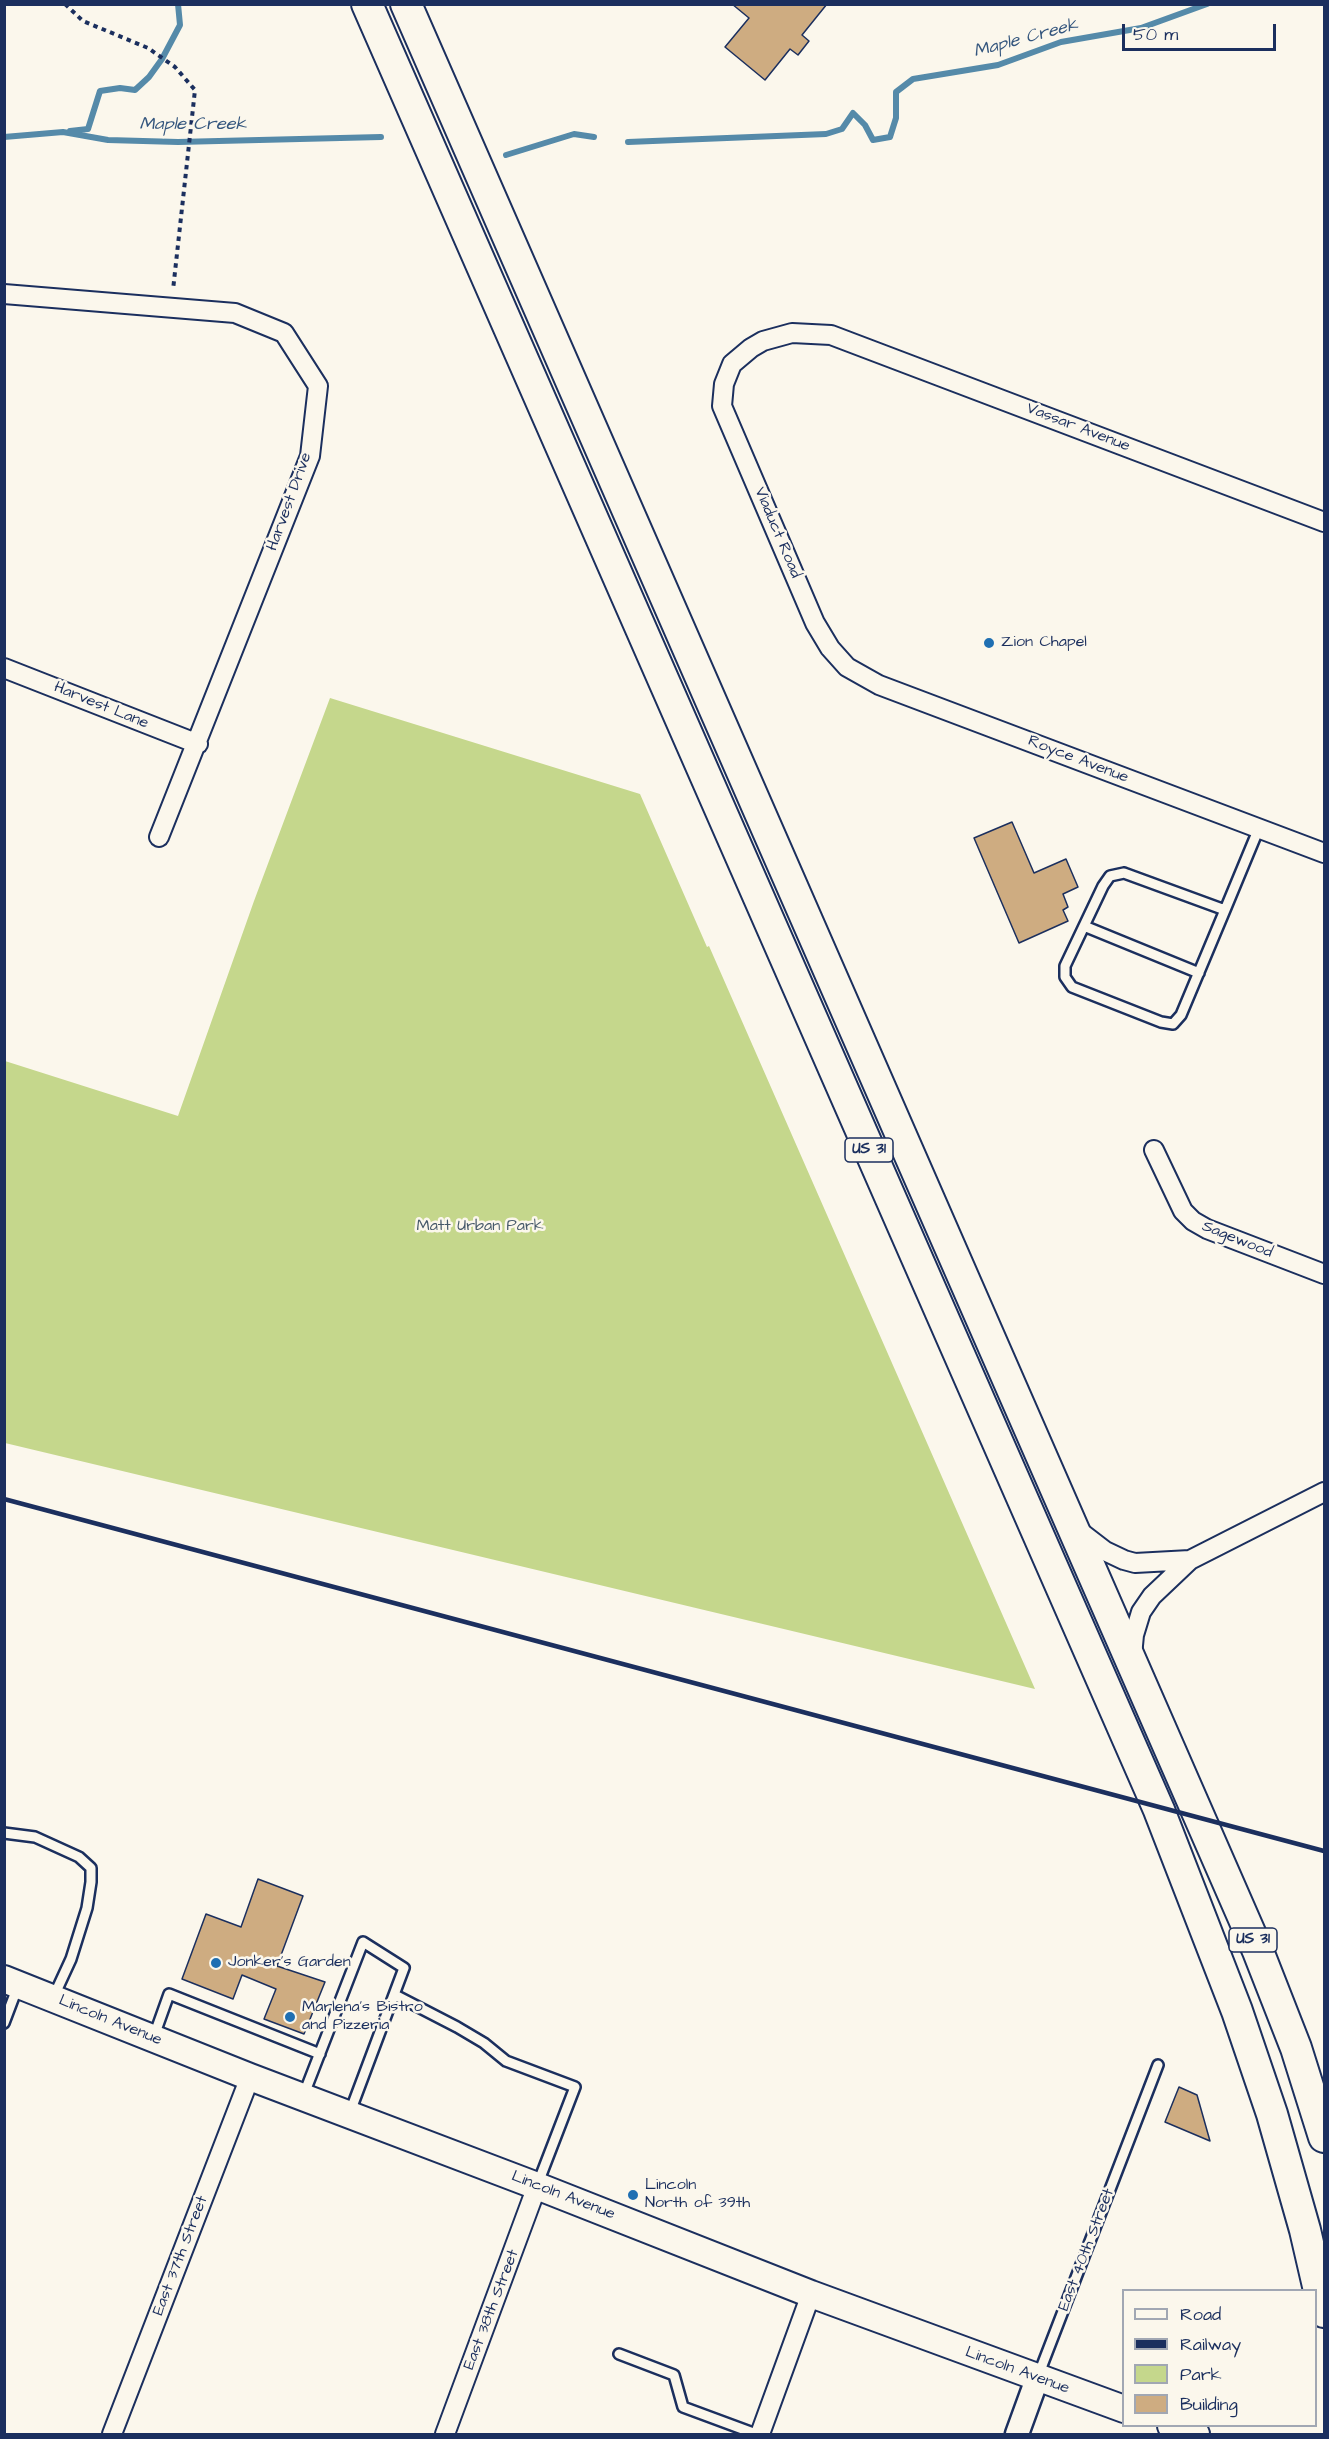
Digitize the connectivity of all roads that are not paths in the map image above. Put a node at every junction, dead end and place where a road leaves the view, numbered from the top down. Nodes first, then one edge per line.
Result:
1 (367, 4) edge
2 (406, 4) edge
3 (4, 294) edge
4 (722, 406) joint
5 (1324, 522) edge
6 (838, 658) joint
7 (4, 668) edge
8 (198, 744) junction
9 (1259, 828) junction
10 (159, 837) dead end
11 (1324, 853) edge
12 (1225, 910) junction
13 (1084, 926) junction
14 (1199, 973) junction
15 (1154, 1149) dead end
16 (1324, 1274) edge
17 (1324, 1492) edge
18 (1073, 1527) junction
19 (1190, 1560) junction
20 (1131, 1659) junction
21 (4, 1833) edge
22 (11, 1982) edge
23 (395, 1995) junction
24 (53, 1998) junction
25 (4, 2023) edge
26 (153, 2038) junction
27 (320, 2054) junction
28 (1158, 2066) dead end
29 (250, 2077) junction
30 (303, 2097) junction
31 (350, 2115) junction
32 (1324, 2136) edge
33 (537, 2186) junction
34 (811, 2294) junction
35 (1324, 2312) edge
36 (619, 2354) dead end
37 (1037, 2379) junction
38 (1122, 2408) edge
39 (1174, 2427) edge
40 (112, 2434) edge
41 (444, 2434) edge
42 (758, 2434) edge
43 (1017, 2434) edge
44 (1196, 2434) edge

1 - 35 highway, US 31
2 - 18 highway, US 31
3 - 8 street, Harvest Drive
4 - 5 street, Vassar Avenue
4 - 6 street, Viaduct Road
6 - 9 street, Royce Avenue
7 - 8 street, Harvest Lane
8 - 10 street, Harvest Drive
9 - 11 street, Royce Avenue
9 - 12 lane
12 - 13 lane
12 - 14 lane
13 - 14 lane
13 - 14 lane
15 - 16 street, Sagewood
17 - 19 street
18 - 19 street
18 - 20 highway, US 31
19 - 20 street
20 - 32 highway, US 31
21 - 24 lane
22 - 24 main road, Lincoln Avenue
22 - 25 lane
23 - 27 lane
23 - 31 lane
23 - 33 lane
24 - 26 main road, Lincoln Avenue
26 - 27 lane
26 - 29 main road, Lincoln Avenue
27 - 30 lane
28 - 37 lane, East 40th Street
29 - 30 main road, Lincoln Avenue
29 - 40 street, East 37th Street
30 - 31 main road, Lincoln Avenue
31 - 33 main road, Lincoln Avenue
33 - 34 main road, Lincoln Avenue
33 - 41 street, East 38th Street
34 - 37 main road, Lincoln Avenue
34 - 42 street
36 - 42 lane
37 - 38 main road, Lincoln Avenue
37 - 43 street, East 40th Street
39 - 44 main road

